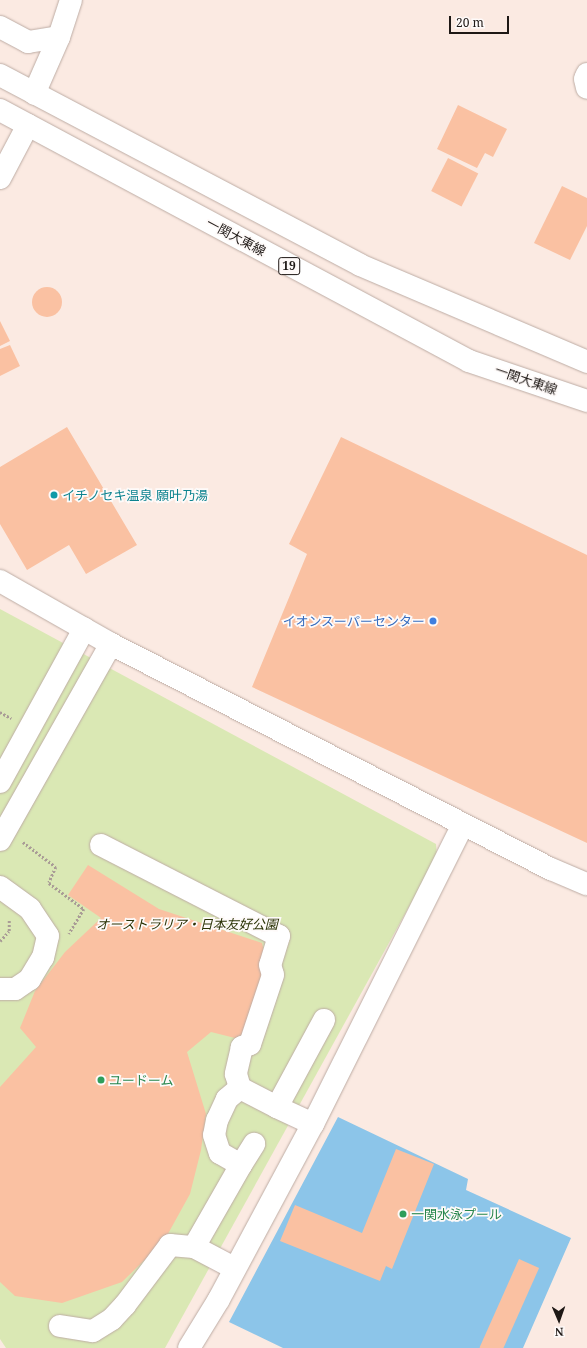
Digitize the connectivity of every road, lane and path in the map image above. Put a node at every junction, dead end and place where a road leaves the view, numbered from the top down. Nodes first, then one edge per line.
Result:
1 (70, 0) edge
2 (0, 27) edge
3 (60, 37) junction
4 (587, 74) edge
5 (0, 76) edge
6 (587, 88) edge
7 (34, 94) junction
8 (0, 110) edge
9 (28, 125) junction
10 (0, 178) edge
11 (587, 362) edge
12 (587, 401) edge
13 (0, 580) edge
14 (84, 629) junction
15 (111, 644) junction
16 (0, 782) edge
17 (463, 824) junction
18 (8, 838) edge
19 (101, 846) dead end
20 (587, 884) edge
21 (0, 887) edge
22 (9, 919) dead end
23 (0, 941) edge
24 (65, 941) dead end
25 (0, 989) edge
26 (324, 1020) dead end
27 (240, 1088) junction
28 (277, 1107) junction
29 (313, 1124) junction
30 (254, 1144) dead end
31 (241, 1165) junction
32 (194, 1247) junction
33 (234, 1268) junction
34 (60, 1326) dead end
35 (189, 1348) edge

1 - 3 street
2 - 3 street
3 - 7 street
4 - 6 street
5 - 7 street
7 - 11 street
8 - 9 street, 一関大東線 / 19
9 - 10 street
9 - 12 street, 一関大東線 / 19
13 - 14 street
14 - 15 street
14 - 16 street
15 - 17 street
15 - 18 street
17 - 20 street
17 - 29 street
18 - 24 path
19 - 27 street
21 - 25 street
22 - 23 path
26 - 28 street
27 - 28 street
27 - 31 street
28 - 29 street
29 - 33 street
30 - 31 street
31 - 32 street
32 - 33 street
32 - 34 street
33 - 35 street

